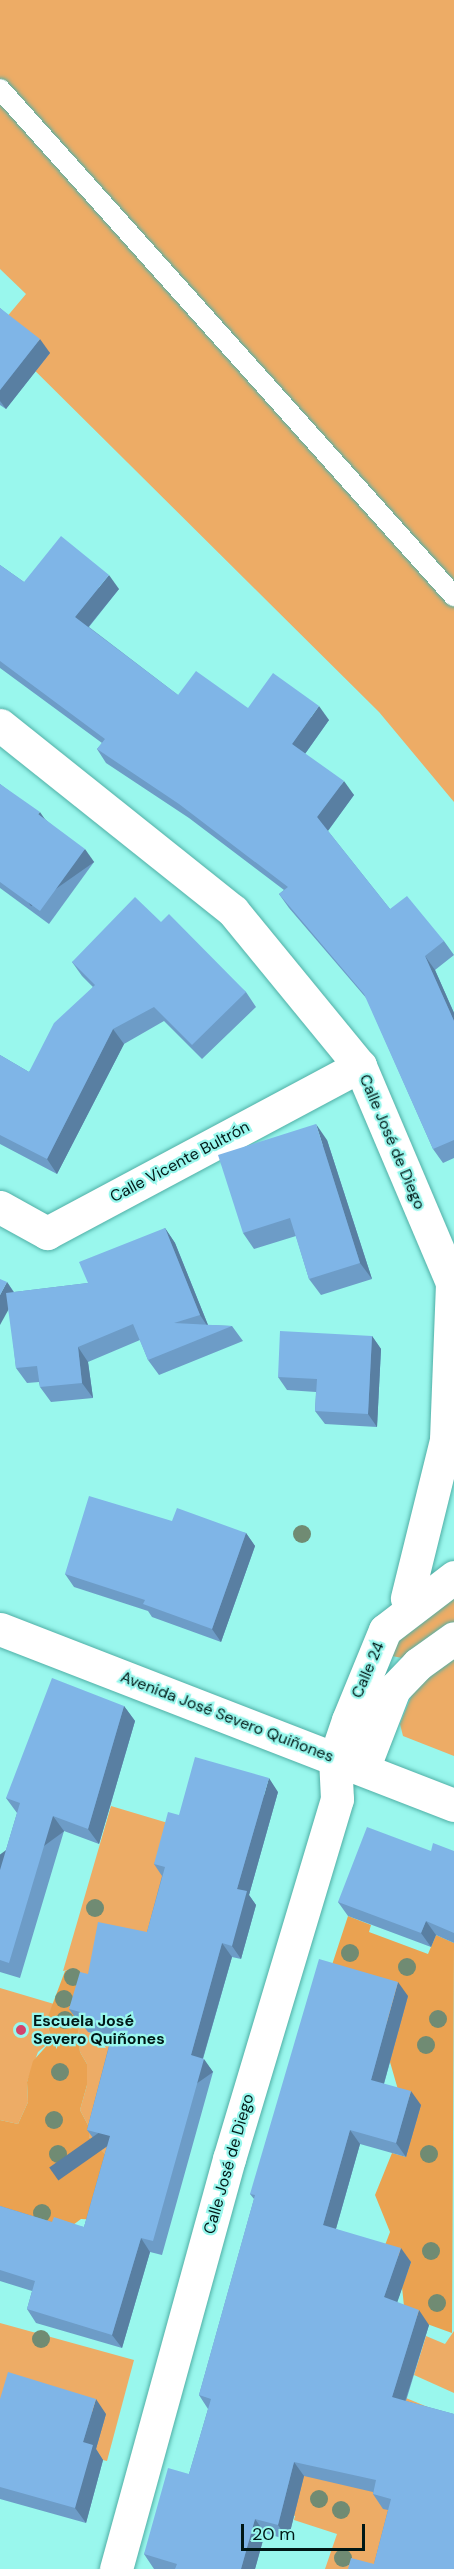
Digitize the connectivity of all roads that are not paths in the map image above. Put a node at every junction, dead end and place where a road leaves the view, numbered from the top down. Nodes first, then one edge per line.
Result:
1 (0, 89) edge
2 (454, 596) edge
3 (0, 725) edge
4 (360, 1066) junction
5 (0, 1207) edge
6 (453, 1283) edge
7 (454, 1577) edge
8 (407, 1598) dead end
9 (0, 1629) edge
10 (454, 1638) edge
11 (349, 1764) junction
12 (454, 1804) edge
13 (116, 2569) edge

1 - 2 lane
3 - 4 street, Calle José de Diego
4 - 5 street, Calle Vicente Bultrón
4 - 6 street, Calle José de Diego
6 - 8 street, Calle José de Diego
7 - 11 street, Calle 24
9 - 11 street, Avenida José Severo Quiñones
10 - 11 street
11 - 12 street, Avenida José Severo Quiñones
11 - 13 street, Calle José de Diego

